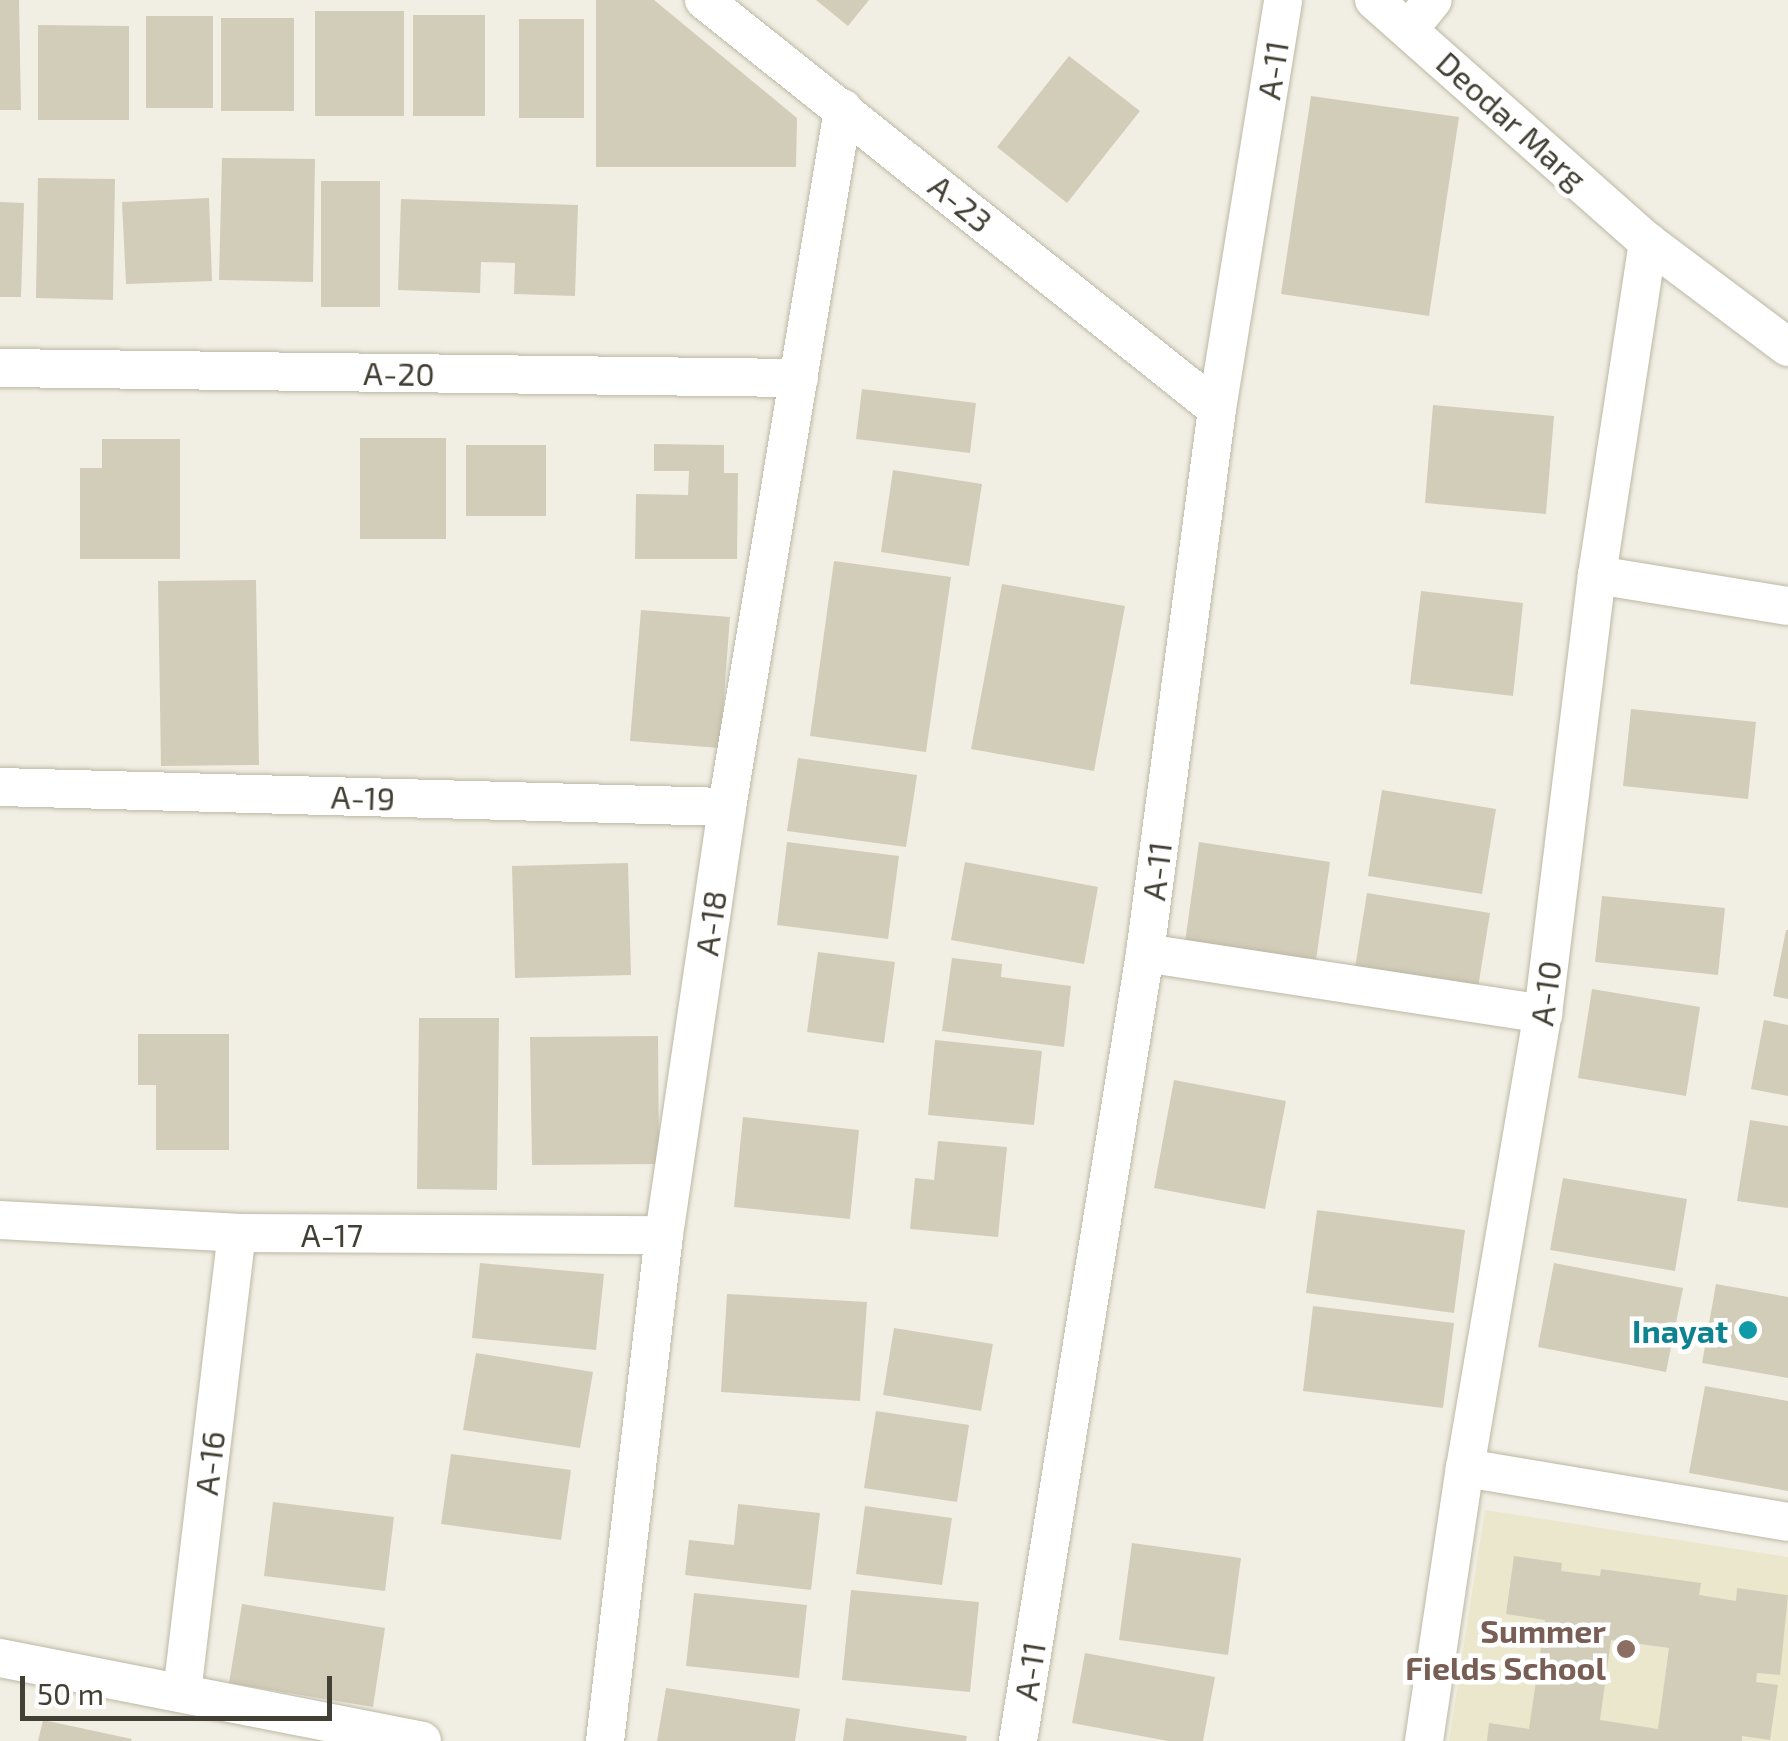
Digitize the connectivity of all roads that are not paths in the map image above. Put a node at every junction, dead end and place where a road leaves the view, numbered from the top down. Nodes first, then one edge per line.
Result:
1 (704, 0) edge
2 (1283, 0) edge
3 (1374, 0) edge
4 (1422, 14) edge
5 (843, 109) junction
6 (1648, 242) junction
7 (1788, 346) edge
8 (0, 368) edge
9 (799, 378) junction
10 (1216, 409) junction
11 (1597, 574) junction
12 (1788, 606) edge
13 (0, 787) edge
14 (727, 806) junction
15 (1145, 953) junction
16 (1543, 1014) junction
17 (0, 1220) edge
18 (237, 1233) junction
19 (664, 1235) junction
20 (1465, 1468) junction
21 (1788, 1522) edge
22 (0, 1658) edge
23 (182, 1693) junction
24 (422, 1741) edge
25 (605, 1741) edge
26 (1018, 1741) edge
27 (1424, 1741) edge

1 - 5 street, A-23
2 - 10 street, A-11
3 - 4 street, Deodar Marg
4 - 6 street, Deodar Marg
5 - 9 street, A-18
5 - 10 street, A-23
6 - 7 street, Deodar Marg
6 - 11 street, A-10
8 - 9 street, A-20
9 - 14 street, A-18
10 - 15 street, A-11
11 - 12 street
11 - 16 street, A-10
13 - 14 street, A-19
14 - 19 street, A-18
15 - 16 street
15 - 26 street, A-11
16 - 20 street, A-10
17 - 18 street, A-17
18 - 19 street, A-17
18 - 23 street, A-16
19 - 25 street, A-18
20 - 21 street
20 - 27 street, A-10
22 - 23 street
23 - 24 street

